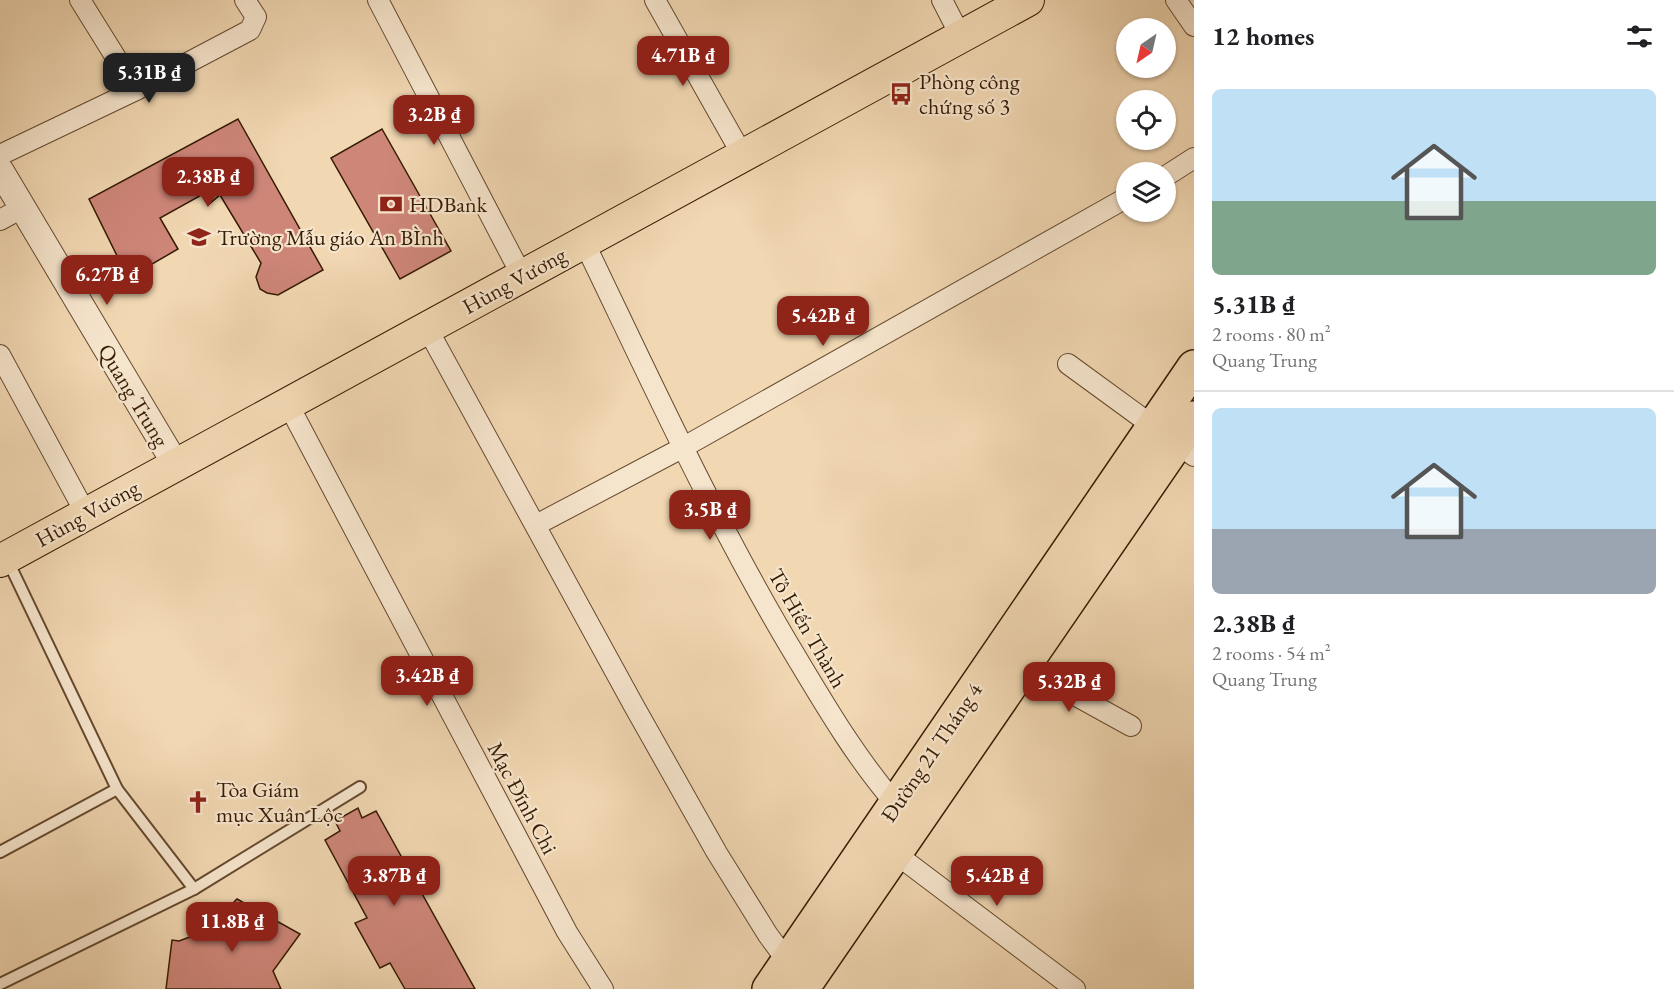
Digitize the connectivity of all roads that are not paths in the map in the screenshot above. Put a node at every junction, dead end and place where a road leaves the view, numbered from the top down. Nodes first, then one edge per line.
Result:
1 (80, 0) edge
2 (245, 0) edge
3 (378, 0) edge
4 (655, 0) edge
5 (942, 0) edge
6 (1028, 0) edge
7 (1176, 0) edge
8 (1194, 26) edge
9 (961, 37) junction
10 (136, 90) junction
11 (0, 155) edge
12 (743, 156) junction
13 (1194, 158) edge
14 (0, 170) edge
15 (1176, 170) edge
16 (1116, 204) edge
17 (22, 208) junction
18 (0, 220) edge
19 (584, 242) junction
20 (522, 276) junction
21 (427, 328) junction
22 (0, 355) edge
23 (1068, 364) dead end
24 (1194, 366) edge
25 (288, 404) junction
26 (1179, 436) edge
27 (682, 448) junction
28 (176, 465) junction
29 (86, 514) junction
30 (536, 525) junction
31 (3, 559) edge
32 (1024, 667) junction
33 (1131, 726) dead end
34 (360, 787) dead end
35 (117, 789) junction
36 (896, 803) junction
37 (0, 852) edge
38 (896, 854) junction
39 (194, 889) junction
40 (795, 976) edge
41 (0, 984) edge
42 (3, 989) edge
43 (603, 989) edge
44 (769, 989) edge
45 (1075, 989) edge

1 - 10 street
2 - 10 street
3 - 20 street
4 - 12 street
5 - 9 street
6 - 9 main road, Hùng Vương
7 - 8 street
9 - 12 main road, Hùng Vương
10 - 11 street
12 - 19 main road, Hùng Vương
13 - 15 street
14 - 17 street, Quang Trung
16 - 27 street
17 - 18 street
17 - 28 street, Quang Trung
19 - 20 main road, Hùng Vương
19 - 27 street, Tô Hiến Thành
20 - 21 main road, Hùng Vương
21 - 25 main road, Hùng Vương
21 - 30 street
22 - 29 street
23 - 26 street
24 - 26 highway, Đường 21 Tháng 4
25 - 28 main road, Hùng Vương
25 - 43 street, Mạc Đĩnh Chi
26 - 32 highway, Đường 21 Tháng 4
26 - 36 highway, Đường 21 Tháng 4
27 - 30 street
27 - 36 street, Tô Hiến Thành
28 - 29 main road, Hùng Vương
29 - 31 main road, Hùng Vương
30 - 40 street
31 - 35 lane
32 - 33 street
32 - 38 highway, Đường 21 Tháng 4
34 - 39 lane
35 - 37 lane
35 - 39 lane
36 - 40 highway, Đường 21 Tháng 4
38 - 40 highway, Đường 21 Tháng 4
38 - 45 street
39 - 41 lane
40 - 44 highway, Đường 21 Tháng 4
41 - 42 lane

